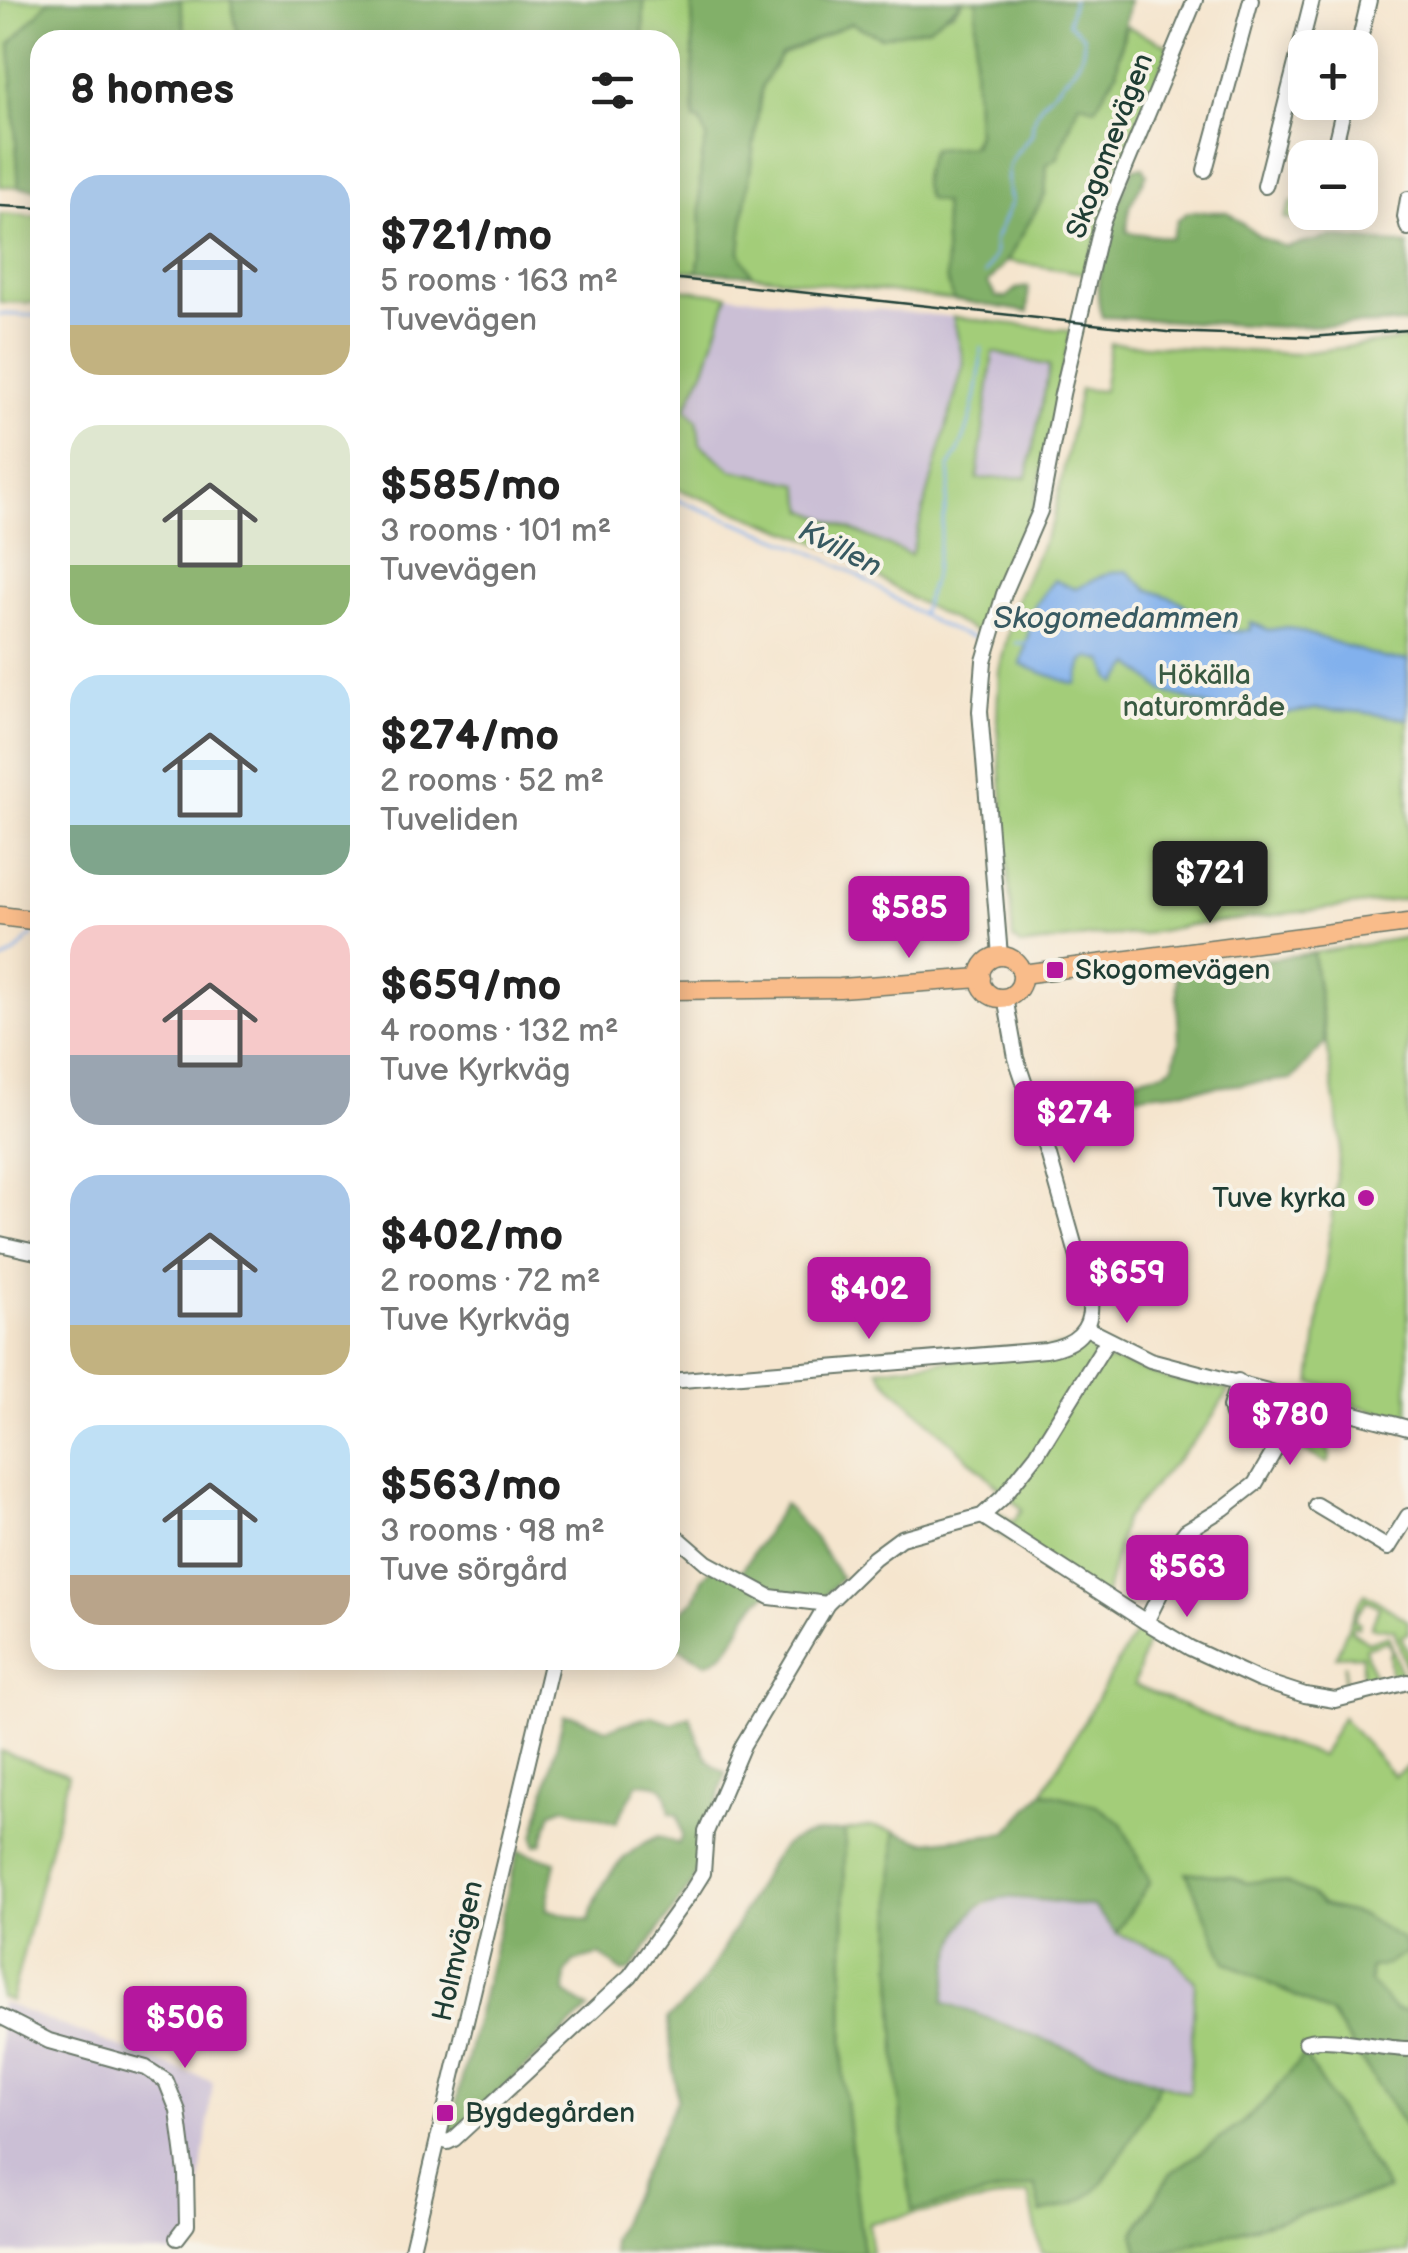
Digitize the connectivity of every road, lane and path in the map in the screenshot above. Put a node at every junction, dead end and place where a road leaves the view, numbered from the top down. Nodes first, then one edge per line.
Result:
1 (1195, 0) edge
2 (1251, 0) edge
3 (1312, 0) edge
4 (1370, 0) edge
5 (1362, 30) edge
6 (1205, 170) dead end
7 (1265, 186) dead end
8 (1408, 199) edge
9 (1407, 226) edge
10 (0, 916) edge
11 (30, 920) edge
12 (1408, 923) edge
13 (1000, 956) junction
14 (1022, 974) junction
15 (981, 978) junction
16 (680, 990) edge
17 (1005, 997) junction
18 (0, 1244) edge
19 (30, 1252) edge
20 (1086, 1328) junction
21 (1107, 1341) junction
22 (680, 1380) edge
23 (1238, 1381) junction
24 (1408, 1428) edge
25 (1316, 1505) dead end
26 (982, 1516) junction
27 (1408, 1516) edge
28 (680, 1540) edge
29 (827, 1604) junction
30 (1146, 1622) junction
31 (550, 1670) edge
32 (1408, 1682) edge
33 (0, 2016) edge
34 (1306, 2042) dead end
35 (1408, 2049) edge
36 (438, 2139) junction
37 (177, 2238) dead end
38 (411, 2253) edge

1 - 13 street, Skogomevägen
2 - 6 street
3 - 7 street
4 - 5 street
8 - 9 street
10 - 11 main road
12 - 14 main road
13 - 14 main road
13 - 15 main road
14 - 17 main road
15 - 16 main road
15 - 17 main road
17 - 20 street
18 - 19 street
20 - 21 street
20 - 22 street
21 - 23 street
21 - 26 street
23 - 24 street
23 - 30 street
25 - 27 street
26 - 29 street
26 - 30 street
28 - 29 street
29 - 36 street
30 - 32 street
31 - 36 street, Holmvägen
33 - 37 street
34 - 35 street
36 - 38 street, Holmvägen

